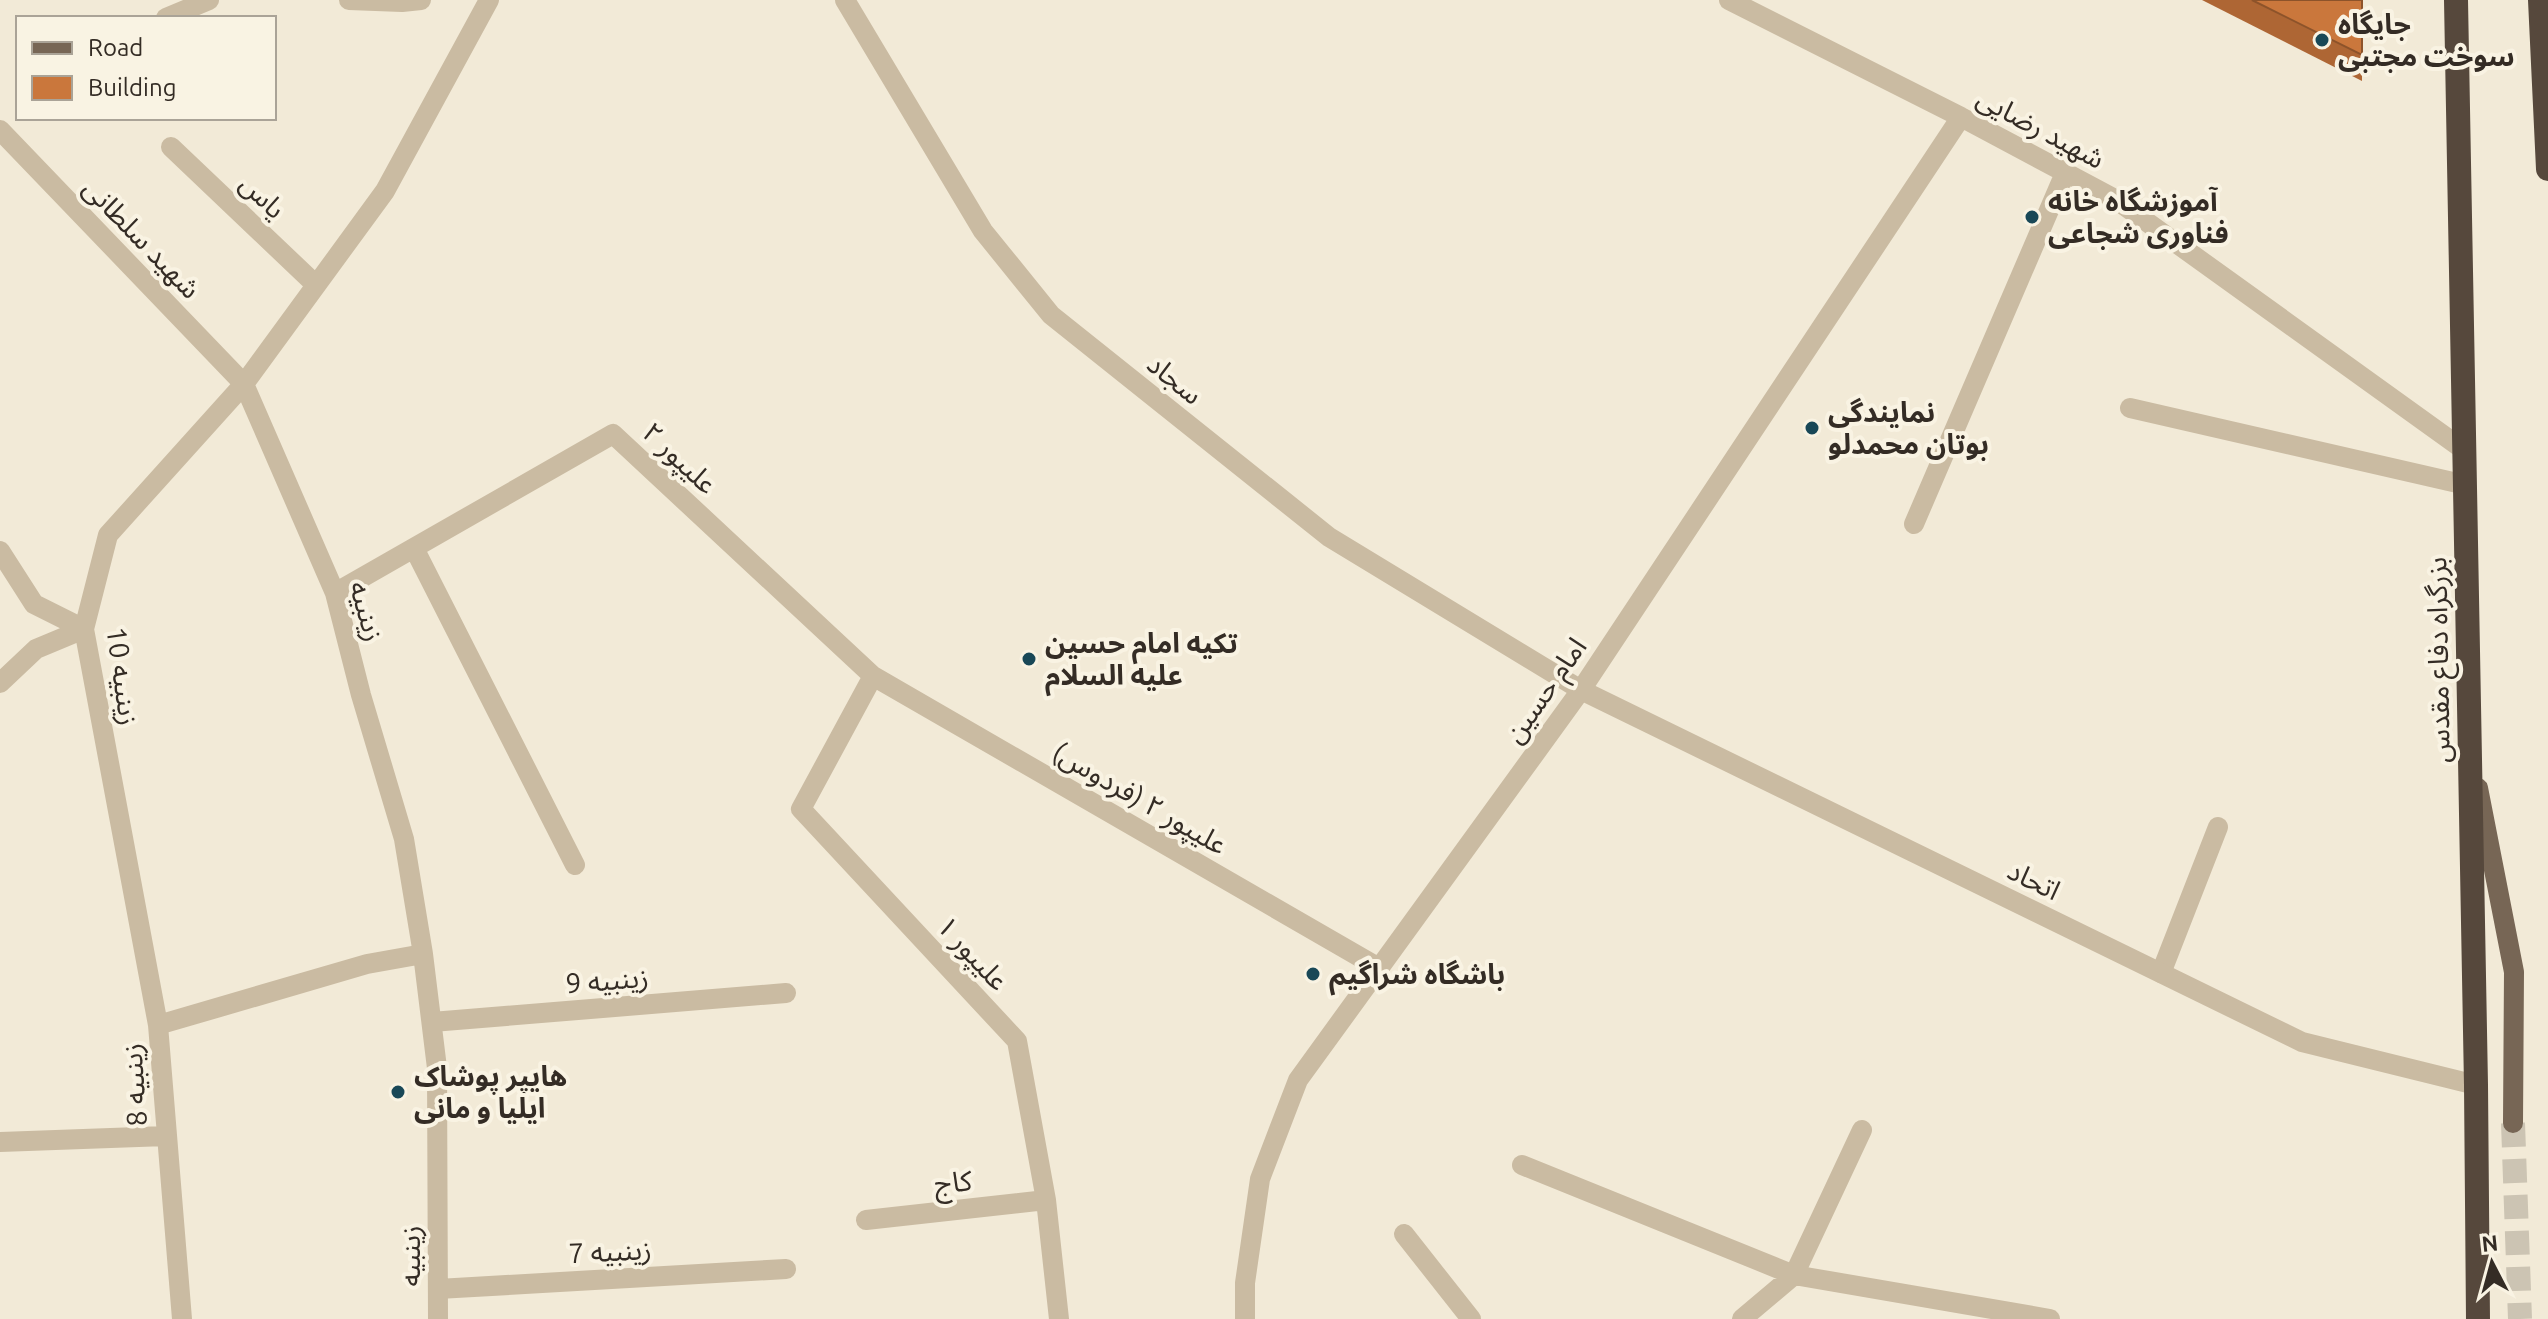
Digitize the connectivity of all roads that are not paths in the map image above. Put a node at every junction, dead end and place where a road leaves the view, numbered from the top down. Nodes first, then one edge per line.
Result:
1 (209, 0) edge
2 (349, 0) edge
3 (421, 0) edge
4 (489, 0) edge
5 (845, 0) edge
6 (1729, 0) edge
7 (2456, 0) edge
8 (2540, 0) edge
9 (171, 16) edge
10 (1961, 117) junction
11 (0, 130) edge
12 (171, 147) dead end
13 (2548, 169) edge
14 (2065, 173) junction
15 (316, 285) junction
16 (244, 384) junction
17 (2130, 408) dead end
18 (2464, 450) junction
19 (2466, 485) junction
20 (1914, 524) dead end
21 (414, 548) junction
22 (0, 551) edge
23 (335, 593) junction
24 (84, 629) junction
25 (873, 676) junction
26 (0, 683) edge
27 (1581, 690) junction
28 (2469, 740) junction
29 (2218, 827) dead end
30 (575, 865) dead end
31 (423, 954) junction
32 (1379, 968) junction
33 (2161, 973) junction
34 (786, 993) dead end
35 (432, 1022) junction
36 (158, 1025) junction
37 (2476, 1085) junction
38 (2513, 1123) tunnel mouth
39 (1862, 1130) dead end
40 (166, 1136) junction
41 (0, 1142) edge
42 (1522, 1165) dead end
43 (1046, 1200) junction
44 (866, 1220) dead end
45 (1404, 1234) dead end
46 (786, 1269) dead end
47 (1794, 1275) junction
48 (438, 1289) junction
49 (182, 1319) edge
50 (438, 1319) edge
51 (1059, 1319) edge
52 (1245, 1319) edge
53 (1471, 1319) edge
54 (1742, 1319) edge
55 (2050, 1319) edge
56 (2478, 1319) edge

1 - 9 street
2 - 3 street
4 - 15 street
5 - 27 street, سجاد
6 - 10 street, شهید رضایی
7 - 18 highway, بزرگراه دفاع مقدس
8 - 13 highway
10 - 14 street, شهید رضایی
10 - 27 street, امام حسین
11 - 16 street, شهید سلطانی
12 - 15 street, یاس
14 - 18 street, شهید رضایی
14 - 20 street
15 - 16 street
16 - 23 street, زینبیه
16 - 24 street, زینبیه 10
17 - 19 street
18 - 19 highway, بزرگراه دفاع مقدس
19 - 28 highway, بزرگراه دفاع مقدس
21 - 23 street, علیپور ۲
21 - 25 street, علیپور ۲
21 - 30 street
22 - 24 street
23 - 31 street, زینبیه
24 - 26 street
24 - 36 street, زینبیه 10
25 - 32 street, علیپور ۲ (فردوس)
25 - 43 street, علیپور ۱
27 - 32 street, امام حسین
27 - 33 street, اتحاد
28 - 37 highway, بزرگراه دفاع مقدس
28 - 38 main road
29 - 33 street
31 - 35 street, زینبیه
31 - 36 street, زینبیه 8
32 - 52 street, امام حسین
33 - 37 street, اتحاد
34 - 35 street, زینبیه 9
35 - 48 street, زینبیه
36 - 40 street, زینبیه 8
37 - 56 highway, بزرگراه دفاع مقدس
39 - 47 street
40 - 41 street
40 - 49 street, زینبیه 8
42 - 47 street
43 - 44 street, کاج
43 - 51 street, علیپور ۱
45 - 53 street
46 - 48 street, زینبیه 7
47 - 54 street
47 - 55 street
48 - 50 street, زینبیه

